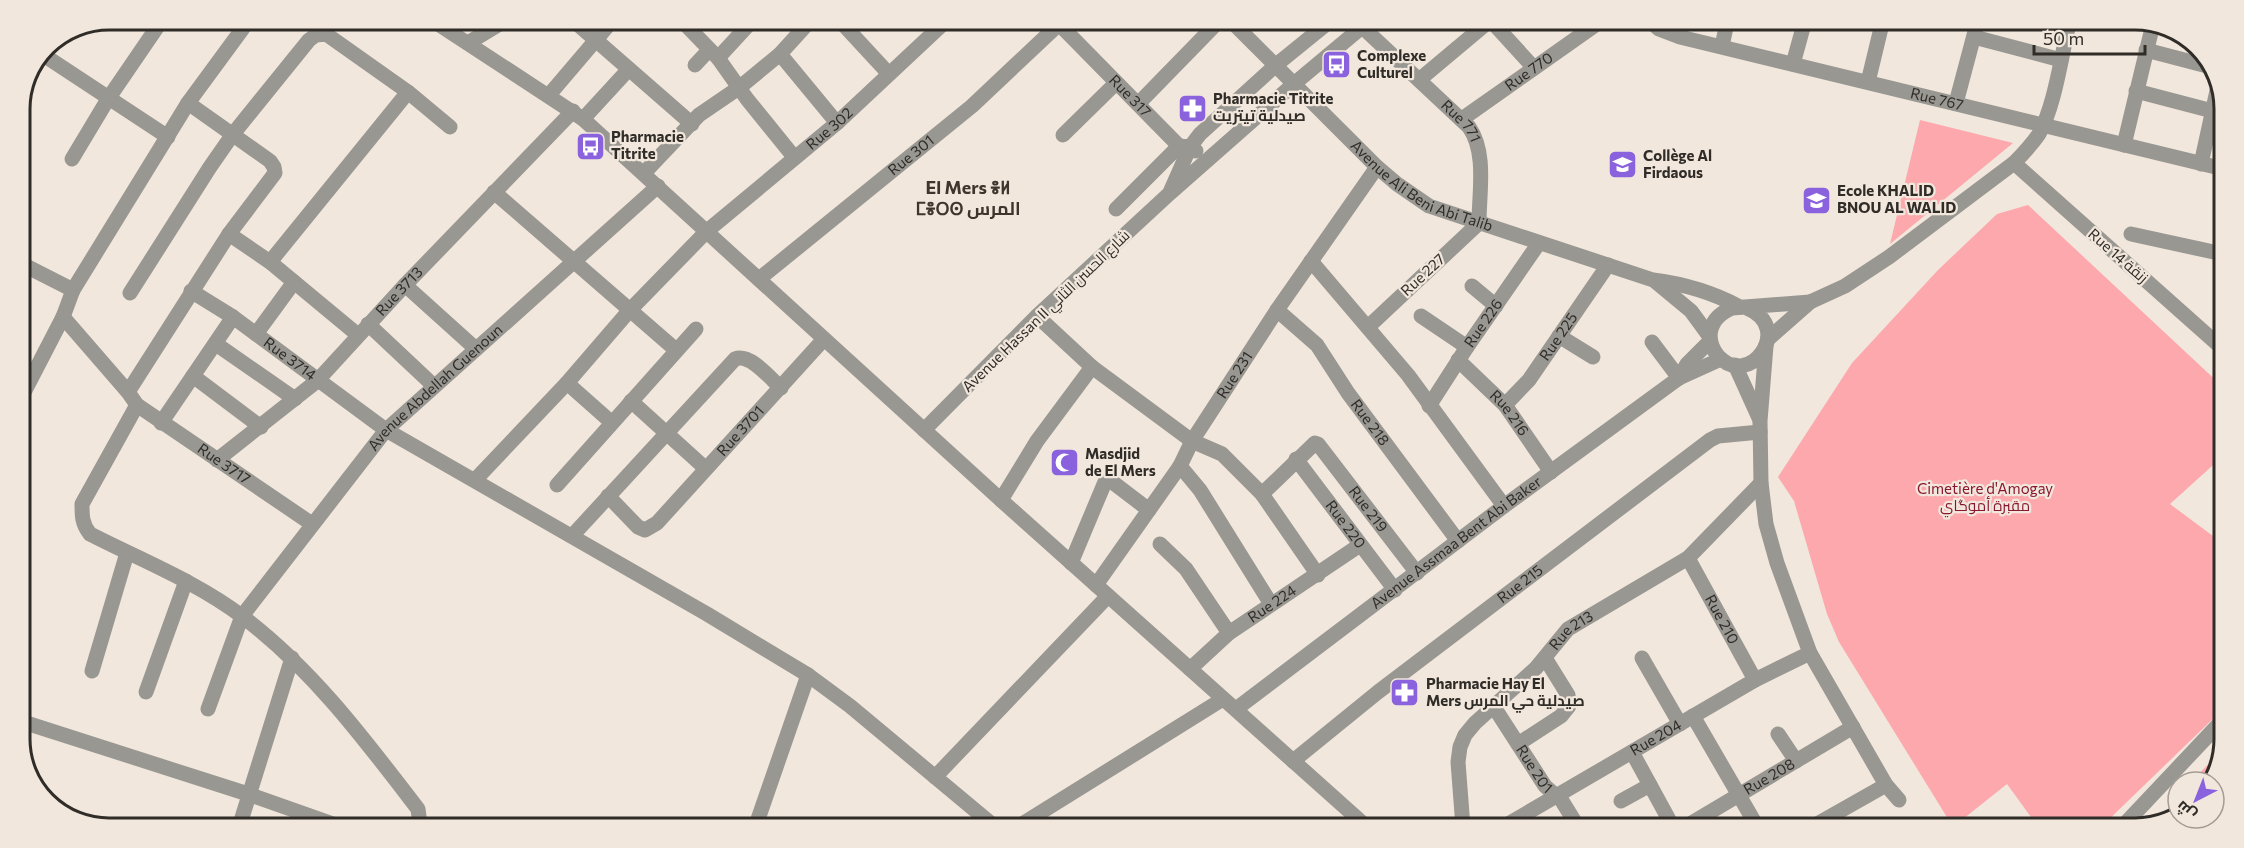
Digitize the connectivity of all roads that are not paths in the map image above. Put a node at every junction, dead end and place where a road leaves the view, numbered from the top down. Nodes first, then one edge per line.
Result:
1 (155, 30) edge
2 (242, 30) edge
3 (448, 30) edge
4 (489, 30) edge
5 (584, 30) edge
6 (604, 30) edge
7 (691, 30) edge
8 (742, 30) edge
9 (802, 30) edge
10 (848, 30) edge
11 (935, 30) edge
12 (1051, 30) edge
13 (1065, 30) edge
14 (1210, 30) edge
15 (1240, 30) edge
16 (1319, 30) edge
17 (1355, 30) edge
18 (1368, 30) edge
19 (1479, 30) edge
20 (1499, 30) edge
21 (1588, 30) edge
22 (1662, 30) edge
23 (1725, 30) edge
24 (1802, 30) edge
25 (1881, 30) edge
26 (1976, 30) edge
27 (2068, 30) edge
28 (2151, 32) edge
29 (596, 40) junction
30 (468, 43) junction
31 (1722, 46) junction
32 (2146, 50) junction
33 (714, 54) junction
34 (780, 54) junction
35 (48, 58) edge
36 (2061, 60) junction
37 (1793, 64) junction
38 (2200, 64) edge
39 (695, 65) dead end
40 (1276, 65) junction
41 (1534, 68) junction
42 (629, 69) junction
43 (890, 74) junction
44 (1419, 80) junction
45 (1868, 82) junction
46 (1116, 83) junction
47 (1295, 83) junction
48 (740, 87) junction
49 (408, 92) junction
50 (2136, 92) junction
51 (549, 95) junction
52 (108, 99) junction
53 (188, 103) junction
54 (1956, 103) junction
55 (1138, 104) junction
56 (2214, 111) edge
57 (578, 115) junction
58 (1462, 119) junction
59 (837, 123) junction
60 (692, 124) junction
61 (2214, 124) edge
62 (2042, 126) junction
63 (450, 127) dead end
64 (233, 134) junction
65 (1064, 135) dead end
66 (168, 137) junction
67 (2124, 145) junction
68 (1185, 147) junction
69 (794, 157) junction
70 (72, 159) dead end
71 (1208, 160) junction
72 (2014, 163) junction
73 (2201, 164) junction
74 (1377, 167) junction
75 (2214, 167) edge
76 (644, 173) junction
77 (658, 186) junction
78 (494, 192) junction
79 (1170, 193) junction
80 (1116, 209) dead end
81 (1479, 223) junction
82 (707, 231) junction
83 (229, 234) junction
84 (2131, 234) dead end
85 (1539, 243) junction
86 (2214, 252) edge
87 (575, 261) junction
88 (1311, 261) junction
89 (270, 262) junction
90 (1608, 265) junction
91 (30, 268) edge
92 (759, 279) junction
93 (1653, 280) junction
94 (294, 282) junction
95 (405, 285) junction
96 (1473, 286) dead end
97 (73, 290) junction
98 (191, 291) junction
99 (130, 293) dead end
100 (1810, 302) junction
101 (1496, 306) junction
102 (1743, 308) junction
103 (1277, 310) junction
104 (629, 311) junction
105 (1037, 316) junction
106 (1421, 316) dead end
107 (63, 317) junction
108 (233, 318) junction
109 (1368, 327) junction
110 (363, 329) junction
111 (696, 329) dead end
112 (256, 334) junction
113 (1559, 336) junction
114 (824, 339) junction
115 (1710, 339) junction
116 (2214, 341) edge
117 (1652, 342) dead end
118 (1767, 343) junction
119 (216, 344) junction
120 (476, 349) junction
121 (676, 350) junction
122 (1462, 353) junction
123 (1593, 357) dead end
124 (1728, 362) junction
125 (1092, 367) junction
126 (193, 376) junction
127 (1679, 378) junction
128 (30, 381) edge
129 (317, 381) junction
130 (567, 383) junction
131 (434, 386) junction
132 (781, 388) junction
133 (128, 392) junction
134 (294, 399) junction
135 (631, 401) junction
136 (137, 405) junction
137 (1505, 405) junction
138 (1429, 406) junction
139 (611, 422) junction
140 (161, 423) junction
141 (1760, 426) junction
142 (261, 427) junction
143 (386, 430) junction
144 (924, 430) junction
145 (666, 432) junction
146 (1192, 441) junction
147 (1296, 459) junction
148 (217, 460) junction
149 (1180, 466) junction
150 (705, 468) junction
151 (1551, 472) junction
152 (475, 480) junction
153 (1761, 483) junction
154 (557, 485) dead end
155 (1262, 494) junction
156 (608, 496) junction
157 (1001, 500) junction
158 (1504, 506) junction
159 (1149, 510) junction
160 (312, 524) junction
161 (572, 536) junction
162 (1458, 541) junction
163 (1160, 544) dead end
164 (1360, 545) junction
165 (128, 553) junction
166 (1688, 558) junction
167 (1071, 563) junction
168 (1417, 573) junction
169 (1318, 575) junction
170 (186, 581) junction
171 (1096, 585) junction
172 (1395, 590) junction
173 (1108, 596) junction
174 (1271, 604) junction
175 (242, 616) junction
176 (1229, 633) junction
177 (1810, 653) junction
178 (292, 658) junction
179 (1545, 658) junction
180 (1642, 658) dead end
181 (1190, 669) junction
182 (92, 671) dead end
183 (808, 675) junction
184 (1755, 680) junction
185 (146, 692) dead end
186 (1223, 699) junction
187 (1494, 707) junction
188 (207, 709) dead end
189 (1236, 709) junction
190 (1686, 720) junction
191 (30, 724) edge
192 (1853, 727) junction
193 (2214, 729) edge
194 (1778, 734) dead end
195 (1518, 744) junction
196 (1632, 752) junction
197 (1293, 761) junction
198 (1796, 761) junction
199 (935, 777) junction
200 (1650, 784) junction
201 (1886, 784) junction
202 (248, 795) junction
203 (1739, 795) junction
204 (1557, 796) junction
205 (1899, 800) dead end
206 (1621, 801) dead end
207 (242, 818) edge
208 (315, 818) edge
209 (419, 818) edge
210 (758, 818) edge
211 (984, 818) edge
212 (1032, 818) edge
213 (1356, 818) edge
214 (1462, 818) edge
215 (1519, 818) edge
216 (1573, 818) edge
217 (1668, 818) edge
218 (1700, 818) edge
219 (1752, 818) edge
220 (1827, 818) edge
221 (2130, 818) edge

1 - 52 street
2 - 53 street
3 - 30 street
4 - 30 street
5 - 29 street
6 - 29 street
7 - 33 street
8 - 33 street
9 - 34 street
10 - 43 street
11 - 43 street, Rue 302
12 - 92 street, Rue 301
13 - 46 street, Rue 317
14 - 55 street
15 - 40 street, Avenue Ali Beni Abi Talib
16 - 40 street, Avenue Hassan II شارع الحسن الثاني
17 - 47 street, Avenue Hassan II شارع الحسن الثاني
18 - 44 street, Rue 771
19 - 44 street
20 - 41 street
21 - 41 street, Rue 770
22 - 31 street, Rue 767
23 - 31 street
24 - 37 street
25 - 45 street
26 - 36 street
26 - 54 street
27 - 36 street
28 - 32 street
29 - 42 street
29 - 51 street
30 - 51 street
31 - 37 street, Rue 767
32 - 38 street
32 - 50 street
33 - 39 street
33 - 48 street
34 - 48 street
34 - 59 street
35 - 52 street
36 - 62 street
37 - 45 street, Rue 767
40 - 47 street, Avenue Ali Beni Abi Talib
40 - 68 street, Avenue Hassan II شارع الحسن الثاني
41 - 58 street, Rue 770
42 - 57 street, Rue 3713
42 - 60 street
43 - 59 street, Rue 302
44 - 58 street, Rue 771
45 - 54 street, Rue 767
46 - 55 street, Rue 317
46 - 65 street
47 - 71 street, Avenue Hassan II شارع الحسن الثاني
47 - 74 street, Avenue Ali Beni Abi Talib
48 - 60 street
48 - 69 street
49 - 63 street
49 - 64 street
49 - 89 street
50 - 56 street
50 - 67 street
51 - 57 street
52 - 66 street
52 - 70 street
53 - 64 street
53 - 66 street
54 - 62 street, Rue 767
55 - 68 street, Rue 317
57 - 76 street
57 - 78 street, Rue 3713
58 - 81 street, Rue 771
59 - 69 street, Rue 302
60 - 76 street
61 - 73 street
62 - 67 street, Rue 767
62 - 72 street
64 - 83 street
64 - 99 street
66 - 97 street
67 - 73 street, Rue 767
68 - 71 street, Rue 317
68 - 79 street, Avenue Hassan II شارع الحسن الثاني
68 - 80 street
69 - 82 street, Rue 302
71 - 79 street, Avenue Hassan II شارع الحسن الثاني
72 - 100 street
72 - 116 street, Rue 14 زنقة
73 - 75 street, Rue 767
74 - 81 street, Avenue Ali Beni Abi Talib
74 - 88 street, Rue 231
76 - 77 street
77 - 82 street
77 - 87 street, Avenue Abdellah Guenoun
78 - 87 street
78 - 95 street, Rue 3713
79 - 105 street, Avenue Hassan II شارع الحسن الثاني
81 - 85 street, Avenue Ali Beni Abi Talib
81 - 109 street, Rue 227
82 - 92 street
82 - 104 street, Rue 302
83 - 89 street
83 - 98 street
84 - 86 street
85 - 90 street, Avenue Ali Beni Abi Talib
85 - 101 street, Rue 226
87 - 104 street
87 - 120 street, Avenue Abdellah Guenoun
88 - 103 street, Rue 231
88 - 109 street
89 - 94 street
90 - 93 street, Avenue Ali Beni Abi Talib
90 - 113 street, Rue 225
91 - 97 street
92 - 114 street
93 - 102 street, Avenue Ali Beni Abi Talib
93 - 115 street, Avenue Ali Beni Abi Talib
94 - 110 street
94 - 112 street
95 - 110 street, Rue 3713
95 - 120 street
96 - 101 street
97 - 107 street
98 - 108 street, Rue 3714
98 - 133 street
100 - 102 street
100 - 118 street
101 - 122 street, Rue 226
102 - 115 street
102 - 118 street
103 - 146 street, Rue 231
103 - 162 street, Rue 218
104 - 121 street
104 - 130 street, Rue 302
105 - 125 street
105 - 144 street, Avenue Hassan II شارع الحسن الثاني
106 - 122 street, Rue 216
107 - 128 street
107 - 133 street, Rue 3717
108 - 112 street, Rue 3714
108 - 119 street
109 - 138 street
110 - 129 street, Rue 3713
110 - 131 street
111 - 121 street
112 - 129 street, Rue 3714
113 - 123 street
113 - 137 street, Rue 225
114 - 132 street, Rue 3701
114 - 144 street
115 - 124 street
115 - 127 street, Avenue Assmaa Bent Abi Baker
117 - 127 street
118 - 124 street
118 - 141 street
119 - 126 street
119 - 134 street
120 - 131 street, Avenue Abdellah Guenoun
121 - 135 street
122 - 137 street, Rue 216
122 - 138 street, Rue 226
124 - 127 street, Avenue Assmaa Bent Abi Baker
124 - 141 street
125 - 146 street
125 - 157 street
126 - 140 street
126 - 142 street
127 - 151 street, Avenue Assmaa Bent Abi Baker
129 - 134 street, Rue 3713
129 - 143 street, Rue 3714
130 - 139 street
130 - 152 street, Rue 302
131 - 143 street, Avenue Abdellah Guenoun
132 - 145 street
132 - 150 street, Rue 3701
133 - 136 street, Rue 3717
134 - 142 street, Rue 3713
135 - 139 street
135 - 145 street
136 - 140 street, Rue 3717
136 - 165 street
137 - 151 street, Rue 216
138 - 158 street
139 - 154 street
140 - 148 street, Rue 3717
141 - 153 street
141 - 197 street, Rue 215
142 - 148 street, Rue 3713
143 - 152 street, Rue 3714
143 - 160 street, Avenue Abdellah Guenoun
144 - 157 street
145 - 150 street
145 - 156 street
146 - 149 street, Rue 231
146 - 155 street
147 - 155 street
147 - 164 street, Rue 220
147 - 168 street, Rue 219
148 - 160 street, Rue 3717
149 - 159 street, Rue 231
149 - 174 street
150 - 156 street, Rue 3701
151 - 158 street, Avenue Assmaa Bent Abi Baker
152 - 161 street, Rue 3714
153 - 166 street, Rue 213
153 - 177 street
155 - 169 street
156 - 161 street
157 - 167 street
158 - 162 street, Avenue Assmaa Bent Abi Baker
159 - 167 street
159 - 171 street, Rue 231
160 - 175 street, Avenue Abdellah Guenoun
161 - 183 street, Rue 3714
162 - 168 street, Avenue Assmaa Bent Abi Baker
163 - 176 street
164 - 169 street, Rue 224
164 - 172 street, Rue 220
165 - 170 street
165 - 182 street
166 - 179 street, Rue 213
166 - 184 street, Rue 210
167 - 171 street
168 - 172 street, Avenue Assmaa Bent Abi Baker
169 - 174 street, Rue 224
170 - 175 street
170 - 185 street
171 - 173 street
172 - 189 street, Avenue Assmaa Bent Abi Baker
173 - 181 street
173 - 199 street
174 - 176 street, Rue 224
175 - 178 street
175 - 188 street, Avenue Abdellah Guenoun
176 - 181 street, Rue 224
177 - 184 street, Rue 204
177 - 192 street
178 - 202 street
178 - 209 street
179 - 187 street, Rue 213
179 - 195 street
180 - 190 street
181 - 186 street
183 - 199 street, Rue 3714
183 - 210 street
184 - 190 street, Rue 204
186 - 189 street
186 - 212 street
187 - 195 street, Rue 201
187 - 214 street, Rue 213
189 - 197 street
190 - 196 street, Rue 204
190 - 203 street
191 - 202 street
192 - 198 street, Rue 208
192 - 201 street
193 - 221 street
194 - 198 street
195 - 204 street, Rue 201
196 - 200 street
196 - 204 street, Rue 204
197 - 213 street
198 - 203 street, Rue 208
199 - 211 street, Rue 3714
200 - 206 street
200 - 217 street
201 - 205 street
201 - 220 street
202 - 207 street
202 - 208 street
203 - 218 street, Rue 208
203 - 219 street
204 - 215 street, Rue 204
204 - 216 street, Rue 201

